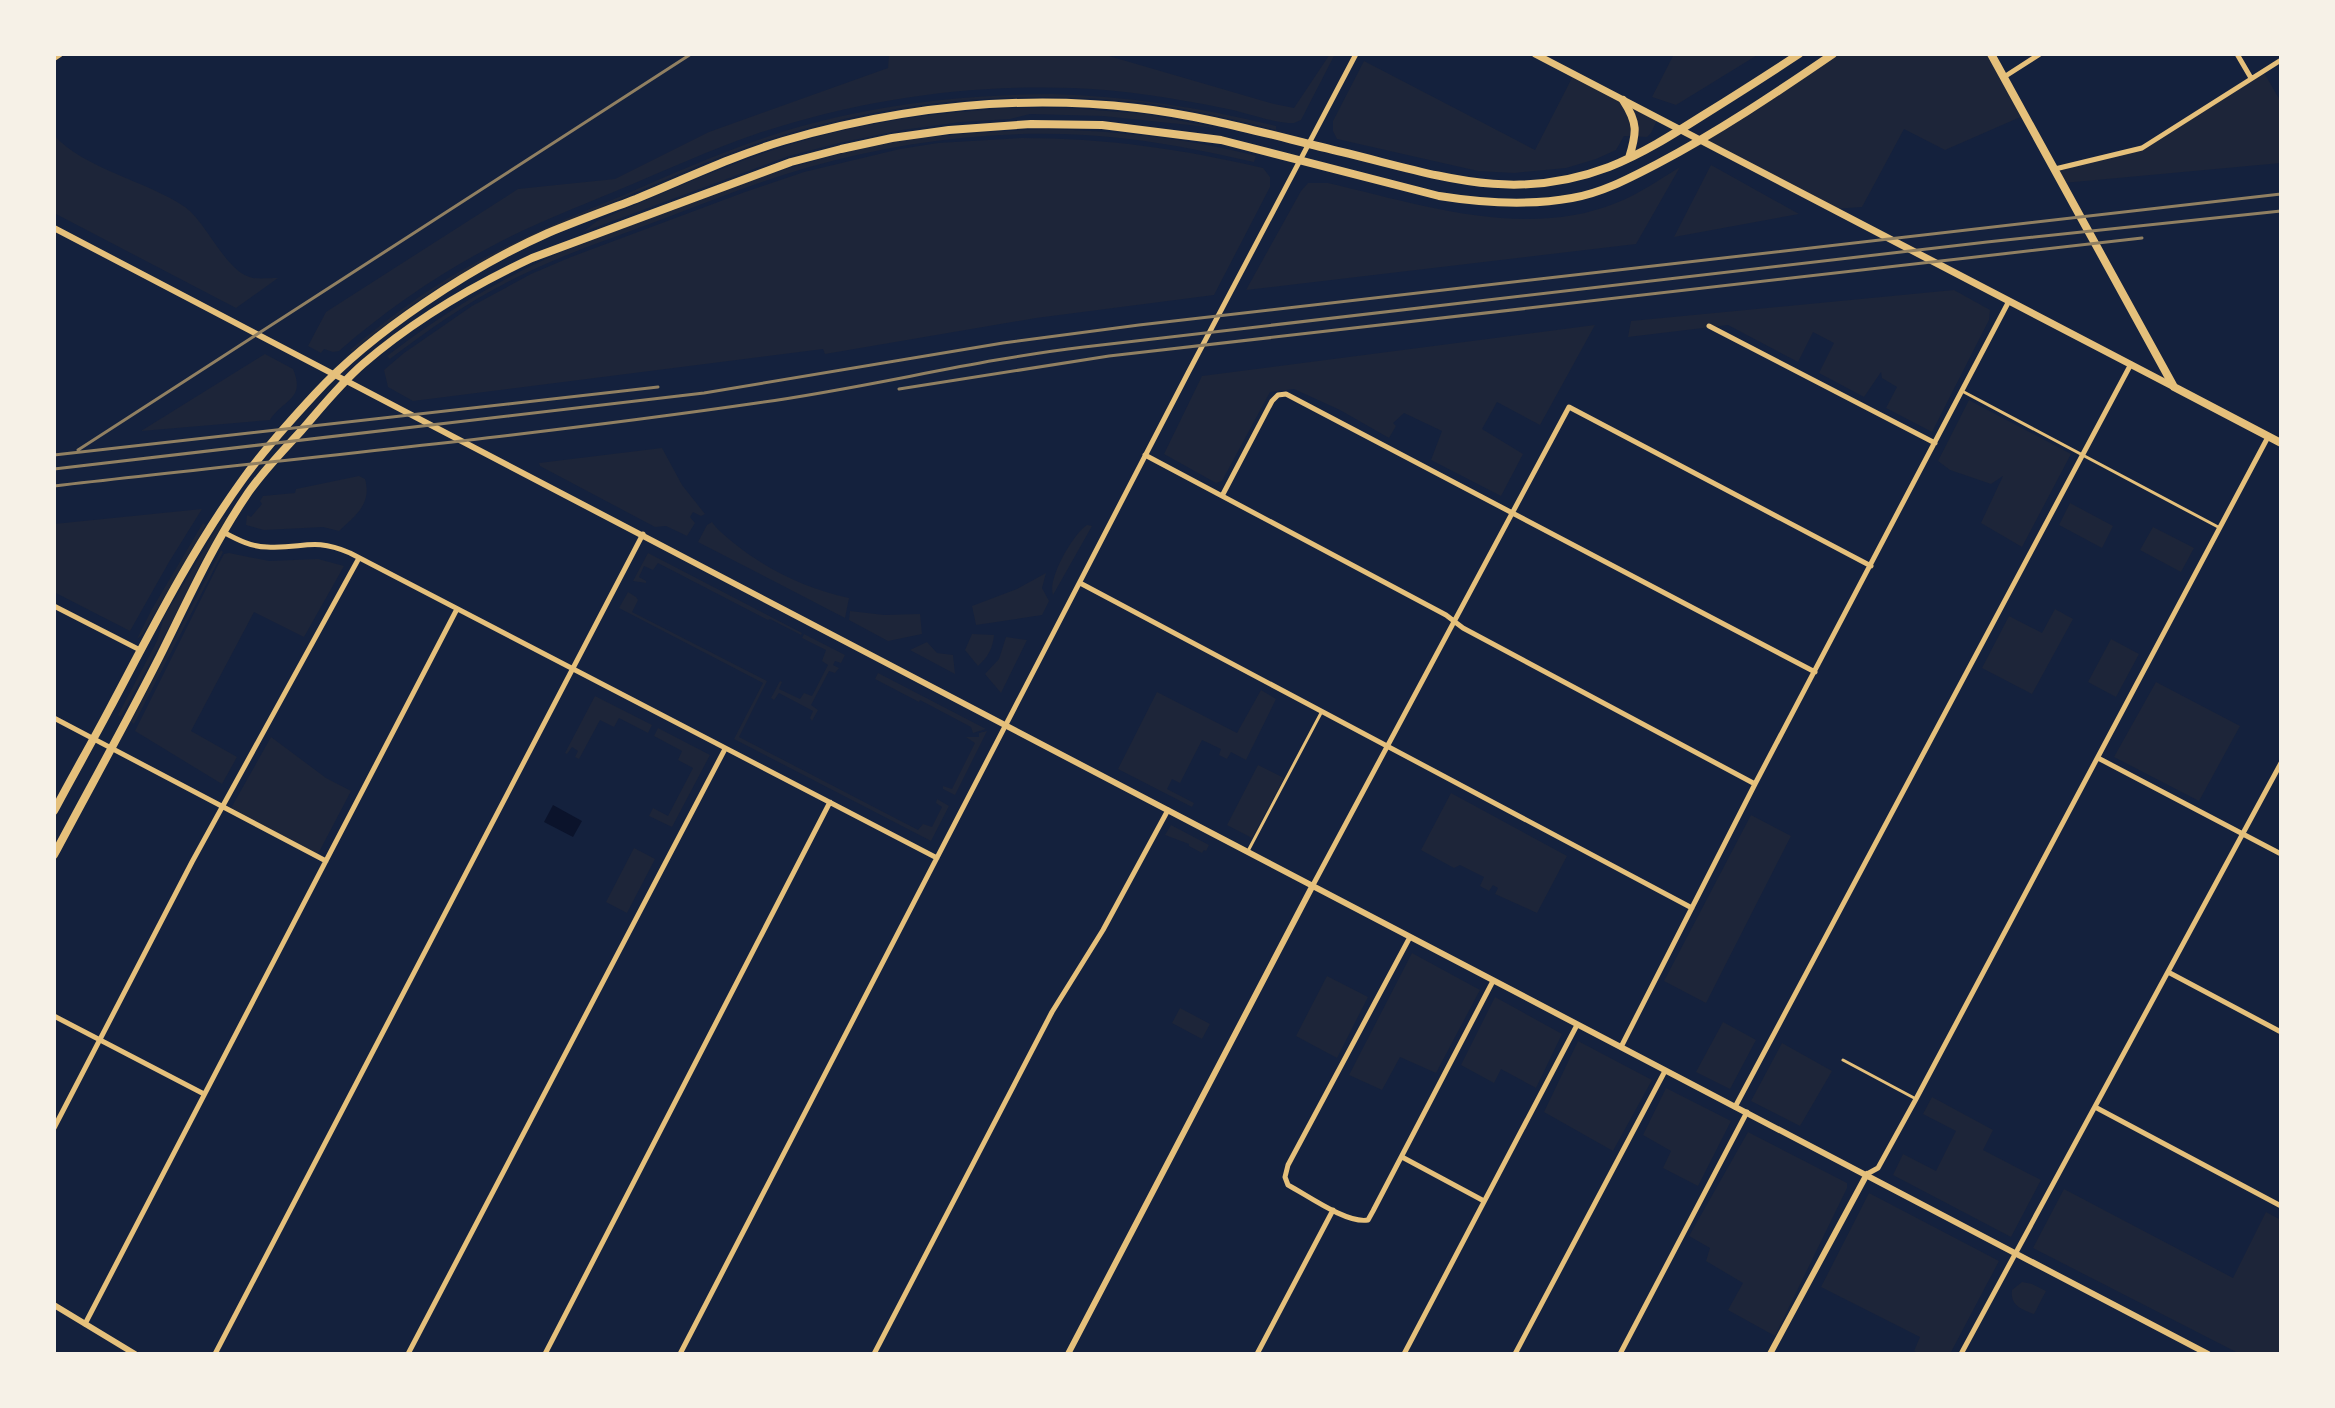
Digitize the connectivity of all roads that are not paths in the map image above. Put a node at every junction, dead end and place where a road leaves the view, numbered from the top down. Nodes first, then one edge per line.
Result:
1 (60, 54) edge
2 (1356, 54) edge
3 (1535, 54) edge
4 (1799, 54) edge
5 (1833, 54) edge
6 (1991, 54) edge
7 (2040, 54) edge
8 (2237, 54) edge
9 (54, 58) edge
10 (2281, 60) edge
11 (2004, 77) junction
12 (2251, 78) junction
13 (1623, 100) junction
14 (1680, 129) junction
15 (1702, 140) junction
16 (1308, 144) junction
17 (1629, 158) junction
18 (1300, 161) junction
19 (2055, 169) junction
20 (54, 228) edge
21 (2009, 301) junction
22 (1709, 326) dead end
23 (2131, 364) junction
24 (335, 374) junction
25 (346, 380) junction
26 (2174, 387) junction
27 (1962, 391) junction
28 (2268, 437) junction
29 (1935, 443) junction
30 (2281, 443) edge
31 (1145, 455) junction
32 (2081, 455) junction
33 (1222, 496) junction
34 (1511, 512) junction
35 (2220, 528) junction
36 (225, 533) junction
37 (643, 534) junction
38 (359, 558) junction
39 (1871, 566) junction
40 (1080, 583) junction
41 (54, 606) edge
42 (457, 609) junction
43 (1454, 621) junction
44 (140, 650) junction
45 (573, 669) junction
46 (1815, 672) junction
47 (1322, 712) junction
48 (54, 718) edge
49 (1006, 724) junction
50 (92, 739) junction
51 (1388, 746) junction
52 (110, 748) junction
53 (725, 748) junction
54 (2098, 758) junction
55 (2281, 763) edge
56 (1755, 784) junction
57 (830, 802) junction
58 (222, 807) junction
59 (1168, 808) junction
60 (54, 811) edge
61 (2243, 834) junction
62 (1248, 851) junction
63 (2281, 854) edge
64 (54, 855) edge
65 (937, 858) junction
66 (326, 861) junction
67 (1313, 885) junction
68 (1692, 908) junction
69 (1410, 936) junction
70 (2168, 972) junction
71 (1493, 981) junction
72 (54, 1016) edge
73 (1577, 1025) junction
74 (2281, 1032) edge
75 (100, 1039) junction
76 (1621, 1047) junction
77 (1843, 1060) dead end
78 (1665, 1071) junction
79 (204, 1094) junction
80 (1916, 1099) junction
81 (1735, 1107) junction
82 (2095, 1107) junction
83 (1747, 1112) junction
84 (54, 1128) edge
85 (1402, 1157) junction
86 (1867, 1174) junction
87 (1484, 1201) junction
88 (2281, 1206) edge
89 (1333, 1209) junction
90 (2014, 1253) junction
91 (54, 1305) edge
92 (85, 1324) junction
93 (135, 1354) edge
94 (215, 1354) edge
95 (408, 1354) edge
96 (545, 1354) edge
97 (680, 1354) edge
98 (874, 1354) edge
99 (1068, 1354) edge
100 (1257, 1354) edge
101 (1404, 1354) edge
102 (1515, 1354) edge
103 (1620, 1354) edge
104 (1770, 1354) edge
105 (1961, 1354) edge
106 (2208, 1354) edge

1 - 9 street
2 - 16 street
3 - 13 main road
4 - 14 main road
5 - 15 main road
6 - 11 main road
7 - 11 street
8 - 12 street
10 - 12 street
11 - 19 main road
12 - 19 street
13 - 14 main road
13 - 17 main road
14 - 15 main road
14 - 17 main road
15 - 18 main road
15 - 21 main road
16 - 17 main road
16 - 18 street
16 - 24 main road
18 - 25 main road
18 - 31 street
19 - 26 main road
20 - 24 street
21 - 23 main road
21 - 27 street
22 - 29 street
23 - 26 main road
23 - 32 street
24 - 25 street
24 - 44 main road
25 - 36 main road
25 - 37 street
26 - 28 main road
27 - 29 street
27 - 32 lane
28 - 30 main road
28 - 35 street
29 - 39 street
31 - 33 street
31 - 40 street
32 - 35 lane
32 - 81 street
33 - 34 street
33 - 43 street
34 - 39 street
34 - 43 street
34 - 46 street
35 - 54 street
36 - 38 street
36 - 52 main road
37 - 45 street
37 - 49 street
38 - 42 street
38 - 58 street
39 - 46 street
40 - 47 street
40 - 49 street
41 - 44 street
42 - 45 street
42 - 66 street
43 - 51 street
43 - 56 street
44 - 50 main road
45 - 53 street
45 - 94 street
46 - 56 street
47 - 51 street
47 - 62 lane
48 - 50 street
49 - 59 street
49 - 65 street
50 - 52 street
50 - 60 main road
51 - 67 street
51 - 68 street
52 - 58 street
52 - 64 main road
53 - 57 street
53 - 95 street
54 - 61 street
54 - 80 street
55 - 61 street
56 - 68 street
57 - 65 street
57 - 96 street
58 - 66 street
58 - 75 street
59 - 62 street
59 - 98 street
61 - 63 street
61 - 70 street
62 - 67 street
65 - 97 street
66 - 79 street
67 - 69 street
67 - 99 street
68 - 76 street
69 - 71 street
69 - 89 street
70 - 74 street
70 - 82 street
71 - 73 street
71 - 85 street
72 - 75 street
73 - 76 street
73 - 87 street
75 - 79 street
75 - 84 street
76 - 78 street
77 - 80 lane
78 - 81 street
78 - 102 street
79 - 92 street
80 - 86 street
81 - 83 street
82 - 88 street
82 - 90 street
83 - 86 street
83 - 103 street
85 - 87 street
85 - 89 street
86 - 90 street
86 - 104 street
87 - 101 street
89 - 100 street
90 - 105 street
90 - 106 street
91 - 92 street
92 - 93 street

